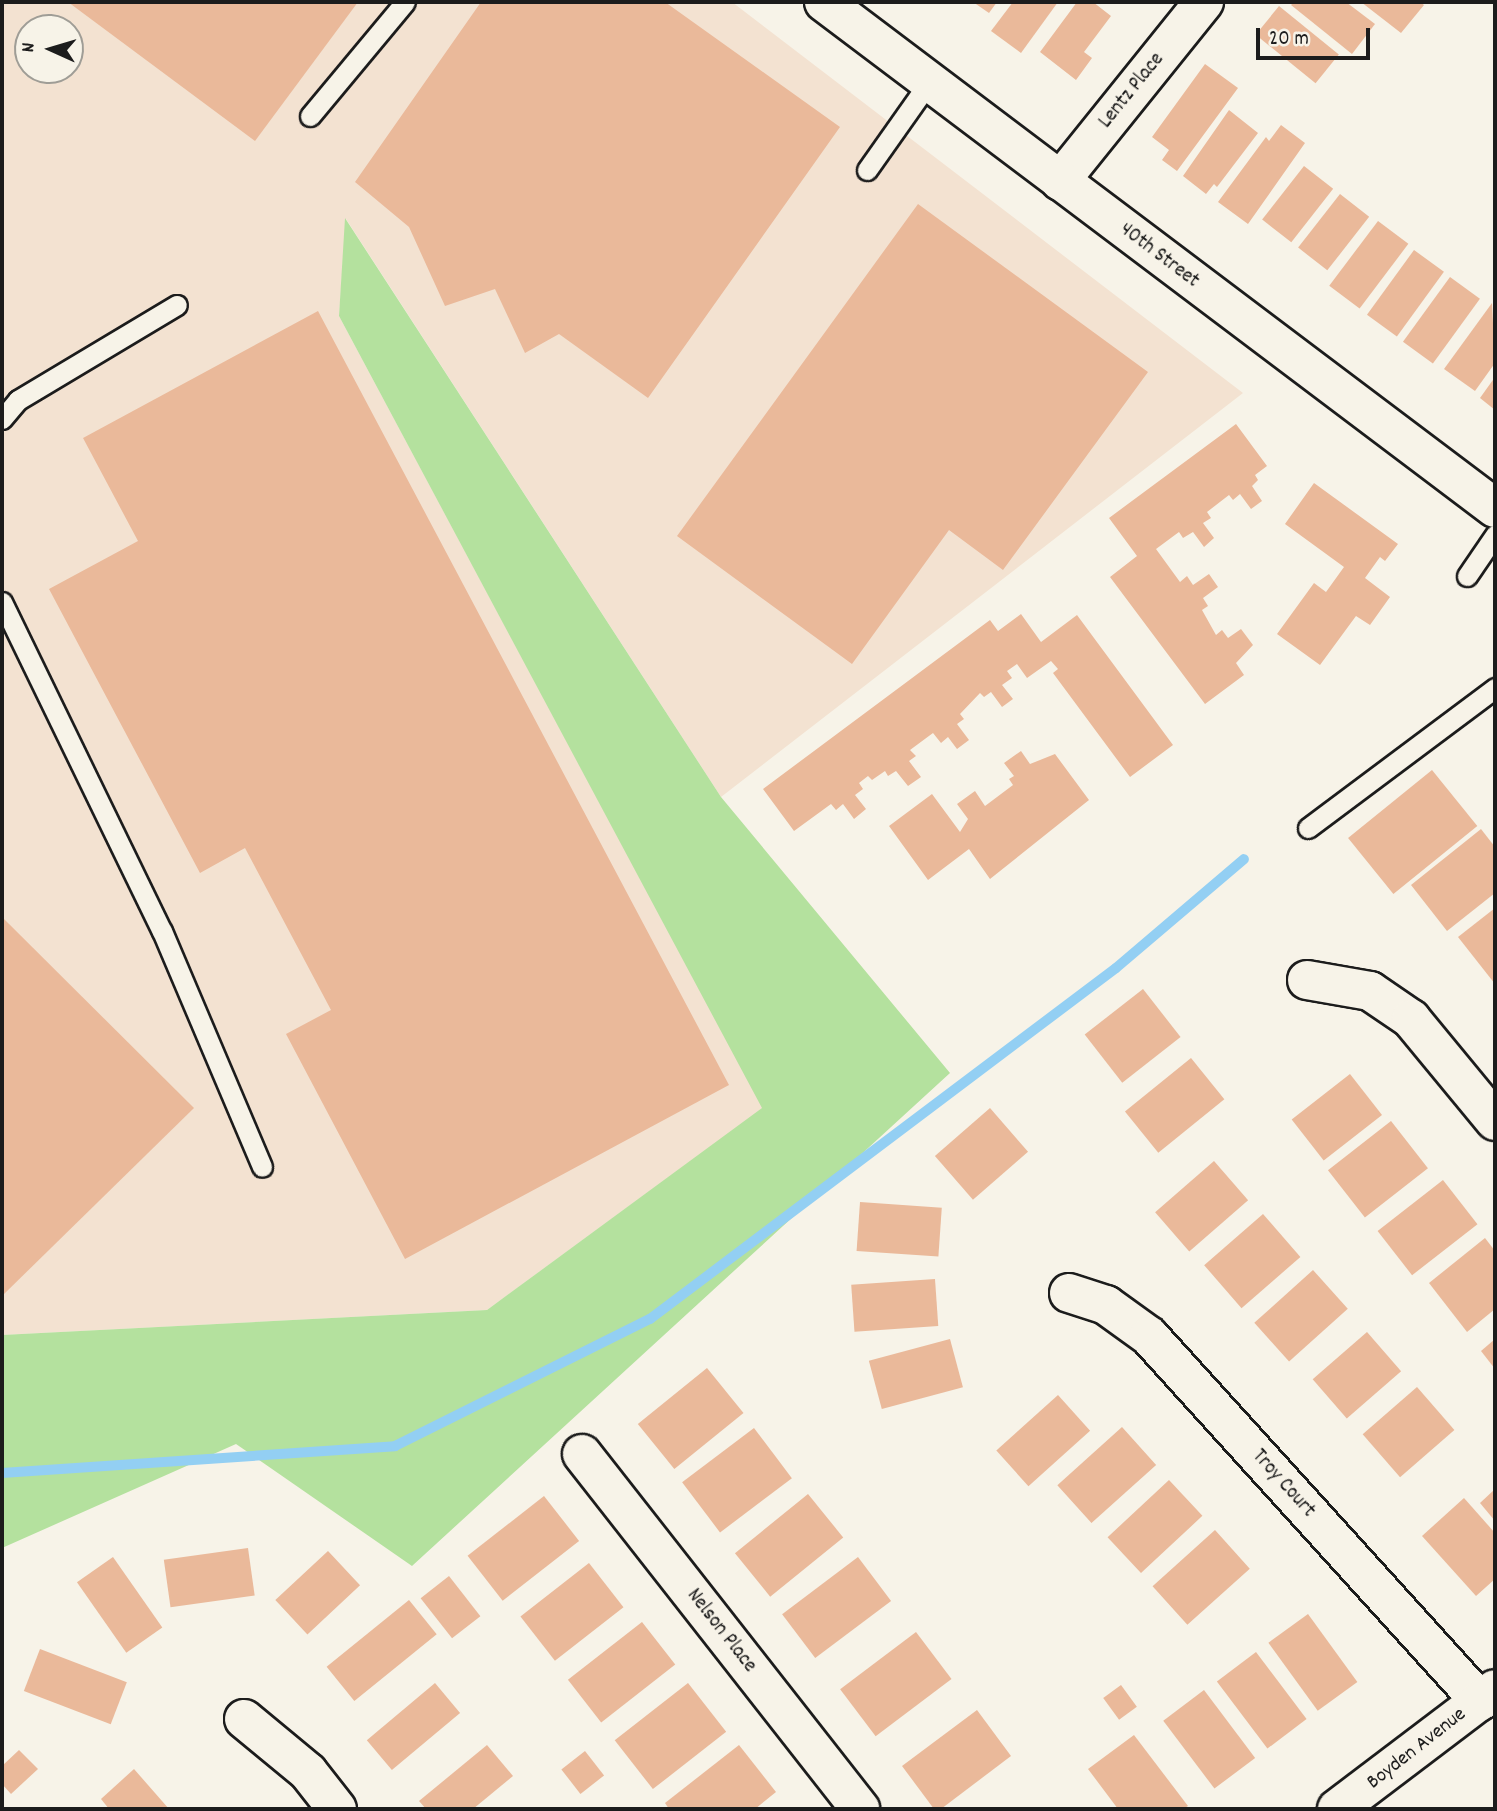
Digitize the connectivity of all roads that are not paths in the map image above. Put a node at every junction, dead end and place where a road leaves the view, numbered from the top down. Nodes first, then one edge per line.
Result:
1 (405, 2) edge
2 (824, 2) edge
3 (1204, 2) edge
4 (929, 82) junction
5 (310, 116) dead end
6 (867, 170) dead end
7 (1060, 181) junction
8 (177, 305) dead end
9 (2, 419) edge
10 (1495, 508) edge
11 (1495, 535) edge
12 (1467, 576) dead end
13 (2, 602) edge
14 (1495, 688) edge
15 (1308, 828) dead end
16 (1307, 980) dead end
17 (1495, 1121) edge
18 (262, 1167) dead end
19 (1069, 1293) dead end
20 (582, 1454) dead end
21 (1487, 1695) edge
22 (244, 1719) dead end
23 (1358, 1803) edge
24 (337, 1809) edge
25 (860, 1809) edge

1 - 5 lane
2 - 4 street, 40th Street
3 - 7 street, Lentz Place
4 - 6 lane
4 - 7 street, 40th Street
7 - 10 street, 40th Street
8 - 9 lane
11 - 12 lane
13 - 18 lane
14 - 15 lane
16 - 17 street
19 - 21 street, Troy Court
20 - 25 street, Nelson Place
21 - 23 street, Boyden Avenue
22 - 24 street

